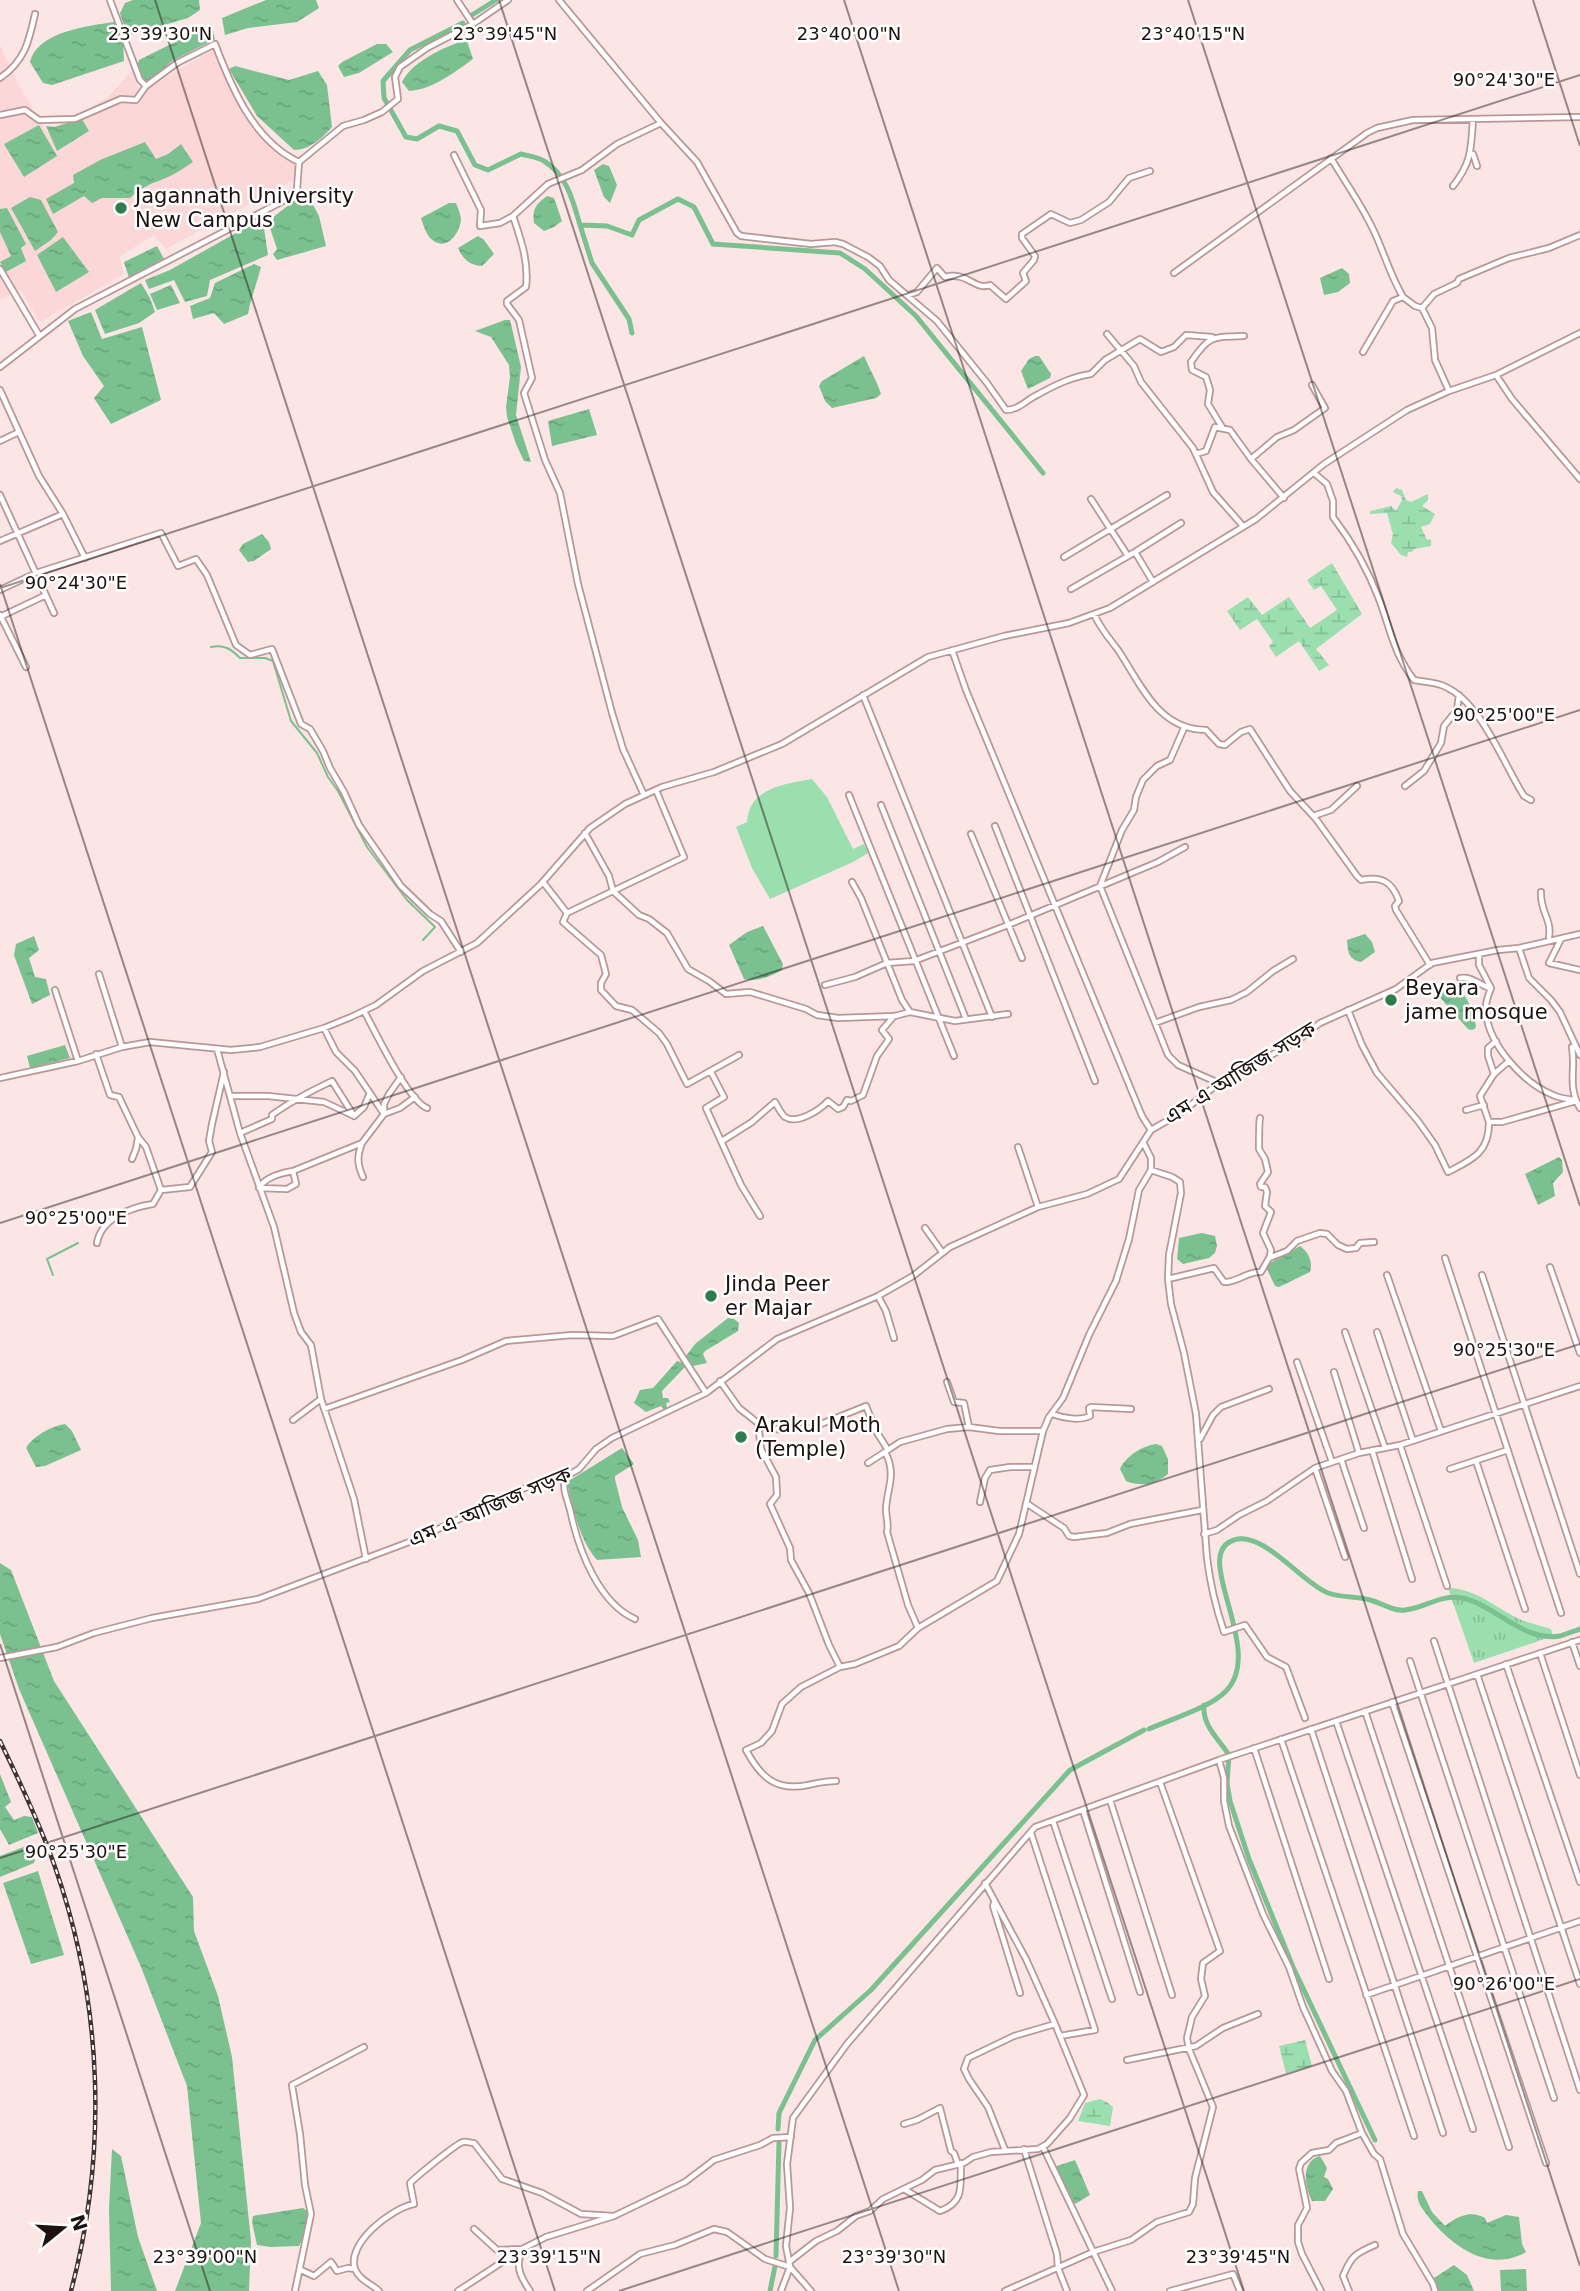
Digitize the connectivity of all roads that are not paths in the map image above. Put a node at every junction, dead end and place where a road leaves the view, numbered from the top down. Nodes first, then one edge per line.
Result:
1 (110, 0) edge
2 (457, 0) edge
3 (508, 0) edge
4 (559, 0) edge
5 (35, 14) dead end
6 (473, 24) junction
7 (0, 78) edge
8 (146, 86) junction
9 (0, 115) edge
10 (1580, 117) edge
11 (1473, 119) junction
12 (661, 123) junction
13 (1471, 150) junction
14 (454, 155) dead end
15 (1331, 158) junction
16 (299, 162) junction
17 (1477, 166) dead end
18 (1150, 171) dead end
19 (1453, 186) dead end
20 (513, 216) junction
21 (1580, 235) edge
22 (0, 269) edge
23 (1174, 273) dead end
24 (909, 296) junction
25 (1403, 297) junction
26 (1422, 308) junction
27 (1580, 332) edge
28 (1107, 334) dead end
29 (39, 335) junction
30 (1244, 336) dead end
31 (1212, 337) junction
32 (1122, 350) junction
33 (1363, 352) dead end
34 (0, 367) edge
35 (1496, 376) junction
36 (1312, 385) dead end
37 (0, 390) edge
38 (1449, 391) junction
39 (1222, 427) junction
40 (19, 432) junction
41 (0, 441) edge
42 (1196, 454) junction
43 (1251, 459) junction
44 (1314, 472) junction
45 (1580, 479) edge
46 (0, 495) edge
47 (1167, 495) dead end
48 (1284, 498) junction
49 (1091, 499) dead end
50 (63, 514) junction
51 (1181, 523) dead end
52 (1243, 526) junction
53 (1110, 529) junction
54 (18, 533) junction
55 (0, 541) edge
56 (1135, 552) junction
57 (1128, 556) junction
58 (1064, 557) dead end
59 (85, 558) junction
60 (36, 573) junction
61 (1153, 582) junction
62 (1071, 589) dead end
63 (0, 590) edge
64 (46, 595) junction
65 (54, 613) dead end
66 (1094, 614) junction
67 (0, 616) edge
68 (952, 650) junction
69 (26, 667) dead end
70 (863, 695) junction
71 (1459, 695) junction
72 (1184, 728) junction
73 (1357, 786) dead end
74 (1405, 786) dead end
75 (656, 790) junction
76 (644, 795) junction
77 (849, 796) dead end
78 (1531, 800) dead end
79 (881, 805) dead end
80 (1313, 816) junction
81 (995, 826) dead end
82 (585, 833) junction
83 (971, 834) dead end
84 (1185, 846) dead end
85 (543, 882) junction
86 (852, 882) dead end
87 (1100, 886) junction
88 (613, 891) junction
89 (1541, 892) dead end
90 (1054, 905) junction
91 (567, 913) junction
92 (1031, 915) junction
93 (1008, 925) junction
94 (1580, 934) edge
95 (1549, 937) dead end
96 (1561, 938) junction
97 (961, 941) junction
98 (1519, 948) junction
99 (938, 951) junction
100 (461, 952) junction
101 (1479, 954) junction
102 (1022, 958) dead end
103 (1293, 959) dead end
104 (914, 961) junction
105 (887, 963) junction
106 (1430, 965) junction
107 (1580, 970) edge
108 (99, 974) dead end
109 (1460, 978) dead end
110 (824, 985) dead end
111 (1491, 988) junction
112 (55, 990) dead end
113 (1348, 1010) junction
114 (364, 1011) junction
115 (910, 1012) junction
116 (1008, 1014) dead end
117 (895, 1016) junction
118 (992, 1017) junction
119 (938, 1018) junction
120 (966, 1019) junction
121 (1155, 1023) junction
122 (324, 1028) junction
123 (1496, 1041) junction
124 (122, 1047) junction
125 (217, 1049) junction
126 (96, 1054) junction
127 (739, 1055) dead end
128 (1577, 1055) edge
129 (954, 1056) dead end
130 (78, 1061) junction
131 (1509, 1061) junction
132 (1580, 1063) edge
133 (224, 1071) junction
134 (711, 1072) junction
135 (1494, 1074) junction
136 (401, 1077) junction
137 (0, 1078) edge
138 (1095, 1080) dead end
139 (1221, 1084) junction
140 (369, 1094) junction
141 (232, 1096) junction
142 (415, 1097) junction
143 (297, 1100) junction
144 (1576, 1101) junction
145 (1484, 1105) junction
146 (427, 1108) dead end
147 (1580, 1108) edge
148 (1465, 1110) dead end
149 (384, 1115) junction
150 (354, 1116) junction
151 (1260, 1118) dead end
152 (1489, 1122) junction
153 (1151, 1130) junction
154 (240, 1133) junction
155 (138, 1137) junction
156 (722, 1140) junction
157 (362, 1143) junction
158 (1144, 1144) junction
159 (1018, 1147) dead end
160 (132, 1158) dead end
161 (1150, 1170) junction
162 (293, 1171) junction
163 (363, 1177) dead end
164 (259, 1188) junction
165 (161, 1190) junction
166 (1038, 1207) junction
167 (760, 1216) dead end
168 (925, 1228) dead end
169 (1374, 1241) dead end
170 (97, 1243) dead end
171 (942, 1252) junction
172 (1270, 1257) junction
173 (1445, 1258) dead end
174 (1550, 1267) dead end
175 (1387, 1275) dead end
176 (1482, 1275) dead end
177 (1168, 1279) junction
178 (878, 1296) junction
179 (1345, 1332) dead end
180 (1377, 1332) dead end
181 (894, 1338) dead end
182 (1580, 1353) edge
183 (1297, 1362) dead end
184 (1334, 1372) dead end
185 (720, 1381) junction
186 (947, 1382) dead end
187 (1580, 1386) edge
188 (1269, 1389) dead end
189 (706, 1393) junction
190 (321, 1399) junction
191 (1524, 1404) junction
192 (324, 1409) junction
193 (1131, 1409) dead end
194 (1052, 1414) junction
195 (1496, 1414) junction
196 (293, 1420) dead end
197 (758, 1423) junction
198 (969, 1427) junction
199 (1043, 1431) junction
200 (1441, 1431) junction
201 (1199, 1441) junction
202 (1413, 1441) junction
203 (1400, 1445) junction
204 (1385, 1448) junction
205 (1372, 1450) junction
206 (1508, 1450) junction
207 (886, 1451) junction
208 (1360, 1452) junction
209 (1341, 1459) junction
210 (1476, 1461) junction
211 (1332, 1462) junction
212 (868, 1463) dead end
213 (1034, 1467) junction
214 (1315, 1468) junction
215 (1450, 1469) dead end
216 (565, 1477) junction
217 (980, 1502) dead end
218 (1026, 1503) junction
219 (1202, 1510) junction
220 (1364, 1528) dead end
221 (1204, 1534) junction
222 (1345, 1556) dead end
223 (366, 1559) junction
224 (1580, 1574) edge
225 (1412, 1579) dead end
226 (1447, 1586) dead end
227 (1525, 1609) dead end
228 (1561, 1614) dead end
229 (635, 1619) dead end
230 (918, 1628) junction
231 (1580, 1640) edge
232 (1434, 1641) dead end
233 (1572, 1642) junction
234 (1540, 1653) junction
235 (0, 1658) edge
236 (1410, 1661) dead end
237 (1506, 1664) junction
238 (1580, 1666) edge
239 (840, 1667) junction
240 (1477, 1674) junction
241 (1448, 1684) junction
242 (1420, 1693) junction
243 (1392, 1702) junction
244 (1365, 1711) junction
245 (1305, 1718) dead end
246 (1336, 1721) junction
247 (1311, 1730) junction
248 (1281, 1739) junction
249 (1254, 1748) junction
250 (1219, 1760) junction
251 (1580, 1775) edge
252 (836, 1781) dead end
253 (1160, 1782) junction
254 (1110, 1800) junction
255 (1083, 1810) junction
256 (1053, 1821) junction
257 (1030, 1832) junction
258 (1580, 1882) edge
259 (985, 1883) junction
260 (994, 1902) junction
261 (1580, 1921) edge
262 (1561, 1928) junction
263 (1531, 1938) junction
264 (1503, 1948) junction
265 (1476, 1957) junction
266 (1448, 1966) junction
267 (1422, 1975) junction
268 (1329, 1979) dead end
269 (1580, 1984) edge
270 (1394, 1985) junction
271 (1140, 1992) dead end
272 (1020, 1993) dead end
273 (1172, 1995) dead end
274 (1366, 1995) junction
275 (1112, 1999) dead end
276 (1258, 2014) dead end
277 (1055, 2024) junction
278 (1060, 2036) junction
279 (364, 2047) dead end
280 (1188, 2049) junction
281 (1127, 2060) dead end
282 (1580, 2090) edge
283 (1553, 2098) dead end
284 (904, 2124) dead end
285 (1473, 2129) dead end
286 (1362, 2133) junction
287 (1443, 2133) dead end
288 (1414, 2136) dead end
289 (791, 2137) junction
290 (1042, 2147) junction
291 (1509, 2147) dead end
292 (1024, 2149) junction
293 (1005, 2150) junction
294 (960, 2163) junction
295 (1546, 2163) dead end
296 (904, 2189) junction
297 (614, 2216) junction
298 (474, 2229) dead end
299 (1376, 2245) dead end
300 (523, 2249) junction
301 (1093, 2252) junction
302 (790, 2265) junction
303 (1058, 2268) junction
304 (355, 2269) junction
305 (301, 2270) junction
306 (295, 2291) edge
307 (379, 2291) edge
308 (458, 2291) edge
309 (530, 2291) edge
310 (587, 2291) edge
311 (781, 2291) edge
312 (811, 2291) edge
313 (1005, 2291) edge
314 (1067, 2291) edge
315 (1112, 2291) edge
316 (1170, 2291) edge
317 (1240, 2291) edge
318 (1321, 2291) edge
319 (1349, 2291) edge
320 (1435, 2291) edge

1 - 8 street
2 - 6 street
3 - 6 street
4 - 12 street
5 - 7 street
6 - 16 street
8 - 9 street
8 - 16 street
10 - 11 street
11 - 13 street
11 - 15 street
12 - 20 street
12 - 24 street
13 - 17 street
13 - 19 street
14 - 20 street
15 - 23 street
15 - 25 street
16 - 29 street
18 - 24 street
20 - 76 street
21 - 26 street
22 - 29 street
24 - 32 street
25 - 26 street
25 - 33 street
26 - 38 street
27 - 35 street
28 - 32 street
29 - 34 street
30 - 31 street
31 - 32 street
31 - 39 street
32 - 42 street
35 - 38 street
35 - 45 street
36 - 43 street
37 - 40 street
38 - 44 street
39 - 42 street
39 - 43 street
40 - 41 street
40 - 50 street
42 - 52 street
43 - 48 street
44 - 48 street
44 - 71 street
46 - 54 street
47 - 53 street
48 - 52 street
49 - 53 street
50 - 54 street
50 - 59 street
51 - 56 street
52 - 61 street
53 - 57 street
53 - 58 street
54 - 55 street
54 - 60 street
56 - 57 street
56 - 61 street
57 - 62 street
59 - 60 street
59 - 100 street
60 - 63 street
60 - 64 street
61 - 66 street
64 - 65 street
64 - 67 street
66 - 68 street
66 - 72 street
67 - 69 street
68 - 70 street
68 - 90 street
70 - 75 street
70 - 97 street
71 - 74 street
71 - 78 street
72 - 80 street
72 - 87 street
73 - 80 street
75 - 76 street
75 - 88 street
76 - 82 street
77 - 104 street
79 - 99 street
80 - 106 street
81 - 92 street
82 - 85 street
82 - 88 street
83 - 93 street
84 - 87 street
85 - 91 street
85 - 100 street
86 - 105 street
87 - 90 street
87 - 121 street
88 - 91 street
88 - 117 street
89 - 95 street
90 - 92 street
90 - 153 street
91 - 134 street
92 - 93 street
92 - 138 street
93 - 97 street
93 - 102 street
94 - 96 street, এম এ আজিজ সড়ক
96 - 98 street, এম এ আজিজ সড়ক
96 - 107 street
97 - 99 street
97 - 118 street
98 - 101 street, এম এ আজিজ সড়ক
98 - 128 street
99 - 104 street
99 - 120 street
100 - 114 street
101 - 106 street, এম এ আজিজ সড়ক
101 - 111 street
103 - 121 street
104 - 105 street
104 - 119 street
105 - 110 street
105 - 115 street
106 - 113 street, এম এ আজিজ সড়ক
108 - 124 street
109 - 111 street
111 - 123 street
112 - 130 street
113 - 139 street, এম এ আজিজ সড়ক
113 - 152 street
114 - 122 street
114 - 136 street
115 - 117 street
115 - 119 street
116 - 118 street
117 - 156 street
118 - 120 street
119 - 120 street
119 - 129 street
121 - 139 street
122 - 125 street
122 - 140 street
123 - 131 street
123 - 135 street
124 - 125 street
124 - 126 street
125 - 133 street
126 - 130 street
126 - 155 street
127 - 134 street
128 - 132 street
128 - 144 street
130 - 137 street
131 - 135 street
131 - 144 street
133 - 141 street
133 - 165 street
134 - 156 street
135 - 145 street
136 - 142 street
136 - 149 street
139 - 153 street, এম এ আজিজ সড়ক
140 - 149 street
140 - 150 street
141 - 143 street
141 - 154 street
142 - 146 street
142 - 149 street
143 - 150 street
143 - 150 street
143 - 154 street
144 - 147 street
144 - 152 street
145 - 148 street
145 - 152 street
149 - 157 street
151 - 172 street
153 - 158 street, এম এ আজিজ সড়ক
154 - 164 street
155 - 160 street
155 - 165 street
156 - 167 street
157 - 162 street
157 - 163 street
158 - 161 street
158 - 166 street, এম এ আজিজ সড়ক
159 - 166 street
161 - 177 street
161 - 194 street
162 - 164 street
162 - 164 street
164 - 190 street
165 - 170 street
166 - 171 street, এম এ আজিজ সড়ক
168 - 171 street
169 - 172 street
171 - 178 street, এম এ আজিজ সড়ক
172 - 177 street
173 - 195 street
174 - 182 street
175 - 200 street
176 - 191 street
177 - 201 street
178 - 181 street
178 - 185 street, এম এ আজিজ সড়ক
179 - 204 street
180 - 202 street
183 - 211 street
184 - 208 street
185 - 189 street, এম এ আজিজ সড়ক
185 - 197 street
186 - 198 street
187 - 191 street
188 - 201 street
189 - 192 street
189 - 216 street, এম এ আজিজ সড়ক
190 - 192 street
190 - 196 street
191 - 195 street
191 - 224 street
192 - 223 street
193 - 194 street
194 - 199 street
195 - 200 street
195 - 206 street
197 - 207 street
197 - 239 street
198 - 199 street
198 - 207 street
199 - 213 street
200 - 202 street
201 - 219 street
202 - 203 street
203 - 204 street
203 - 226 street
204 - 205 street
205 - 208 street
205 - 225 street
206 - 210 street
206 - 228 street
207 - 212 street
207 - 230 street
208 - 209 street
209 - 211 street
209 - 220 street
210 - 215 street
210 - 227 street
211 - 214 street
213 - 217 street
213 - 218 street
214 - 221 street
214 - 222 street
216 - 223 street, এম এ আজিজ সড়ক
216 - 229 street
218 - 219 street
218 - 230 street
219 - 221 street
221 - 245 street
223 - 235 street, এম এ আজিজ সড়ক
230 - 239 street
231 - 233 street
232 - 241 street
233 - 234 street
233 - 238 street
234 - 237 street
234 - 251 street
236 - 242 street
237 - 240 street
237 - 258 street
239 - 252 street
240 - 241 street
240 - 262 street
241 - 242 street
241 - 263 street
242 - 243 street
242 - 264 street
243 - 244 street
243 - 265 street
244 - 246 street
244 - 266 street
246 - 247 street
246 - 267 street
247 - 248 street
247 - 270 street
248 - 249 street
248 - 274 street
249 - 250 street
249 - 268 street
250 - 253 street
250 - 286 street
253 - 254 street
253 - 280 street
254 - 255 street
254 - 273 street
255 - 256 street
255 - 271 street
256 - 257 street
256 - 275 street
257 - 259 street
257 - 278 street
259 - 260 street
259 - 289 street
260 - 272 street
260 - 277 street
261 - 262 street
262 - 263 street
262 - 269 street
263 - 264 street
263 - 282 street
264 - 265 street
264 - 283 street
265 - 266 street
265 - 295 street
266 - 267 street
266 - 291 street
267 - 270 street
267 - 285 street
270 - 274 street
270 - 287 street
274 - 288 street
276 - 280 street
277 - 278 street
277 - 293 street
278 - 290 street
279 - 305 street
280 - 281 street
280 - 301 street
284 - 294 street
286 - 318 street
286 - 320 street
289 - 297 street
289 - 302 street
290 - 292 street
290 - 301 street
292 - 293 street
292 - 303 street
293 - 294 street
294 - 296 street
294 - 296 street
296 - 302 street
297 - 300 street
297 - 304 street
298 - 300 street
299 - 319 street
300 - 308 street
300 - 309 street
301 - 303 street
301 - 315 street
302 - 310 street
302 - 311 street
302 - 312 street
303 - 313 street
303 - 314 street
304 - 305 street
304 - 307 street
305 - 306 street
316 - 317 street

